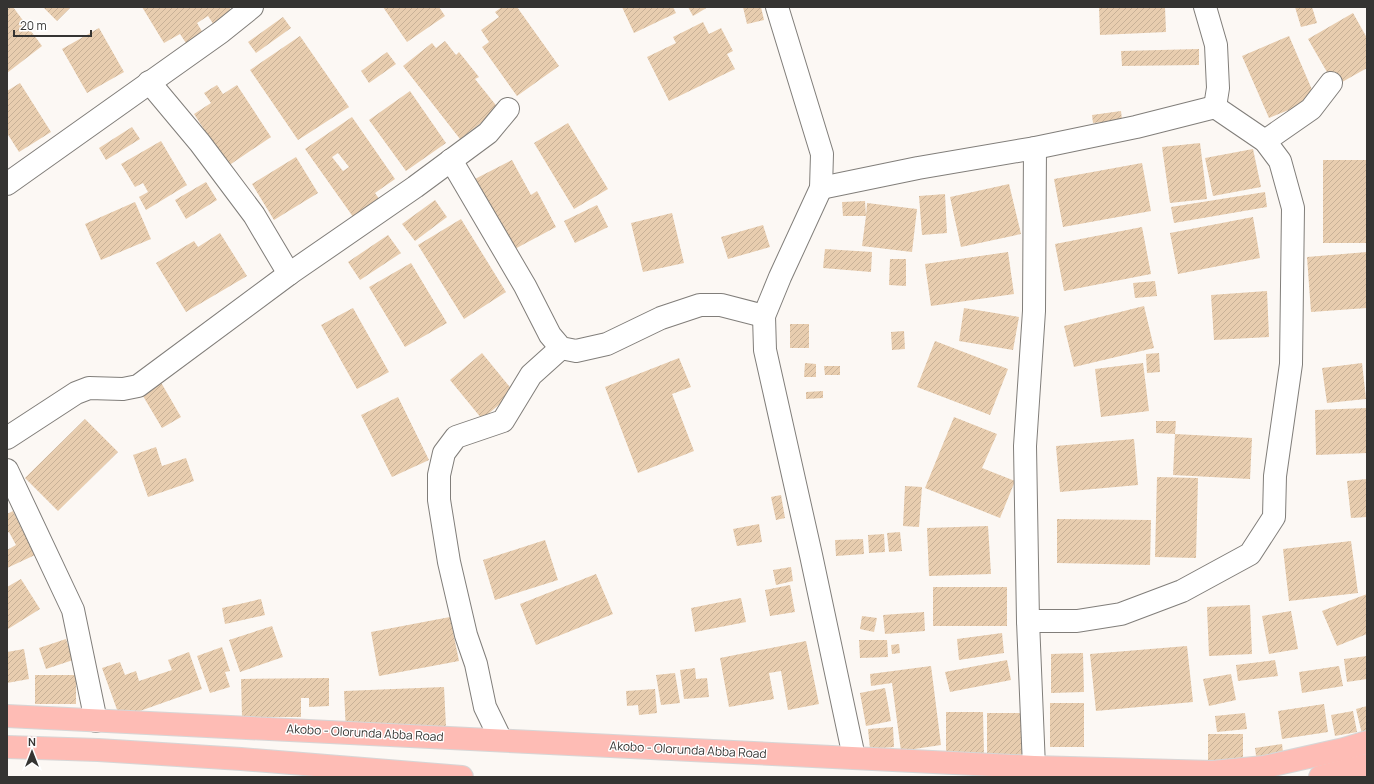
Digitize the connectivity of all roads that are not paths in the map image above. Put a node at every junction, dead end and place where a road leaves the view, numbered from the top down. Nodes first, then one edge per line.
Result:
1 (252, 7) edge
2 (777, 7) edge
3 (1205, 7) edge
4 (149, 82) junction
5 (1331, 83) dead end
6 (1215, 107) junction
7 (508, 109) dead end
8 (1265, 141) junction
9 (1035, 148) junction
10 (451, 160) junction
11 (7, 184) edge
12 (821, 188) junction
13 (289, 274) junction
14 (764, 316) junction
15 (561, 348) junction
16 (7, 438) edge
17 (7, 470) edge
18 (1028, 621) junction
19 (7, 716) edge
20 (96, 721) junction
21 (501, 740) junction
22 (1367, 742) edge
23 (7, 747) edge
24 (854, 758) junction
25 (1367, 765) edge
26 (1034, 767) junction
27 (462, 777) edge
28 (1320, 777) edge

1 - 4 street
2 - 12 street
3 - 6 street
4 - 11 street
4 - 13 street
5 - 8 street
6 - 8 street
6 - 9 street
7 - 10 street
8 - 18 street
9 - 12 street
9 - 18 street
10 - 13 street
10 - 15 street
12 - 14 street
13 - 16 street
14 - 15 street
14 - 24 street
15 - 21 street
17 - 20 street
18 - 26 street
19 - 20 main road, Akobo - Olorunda Abba Road
20 - 21 main road, Akobo - Olorunda Abba Road
21 - 24 main road, Akobo - Olorunda Abba Road
22 - 26 main road, Akobo - Olorunda Abba Road
23 - 27 main road
24 - 26 main road, Akobo - Olorunda Abba Road
25 - 28 main road

